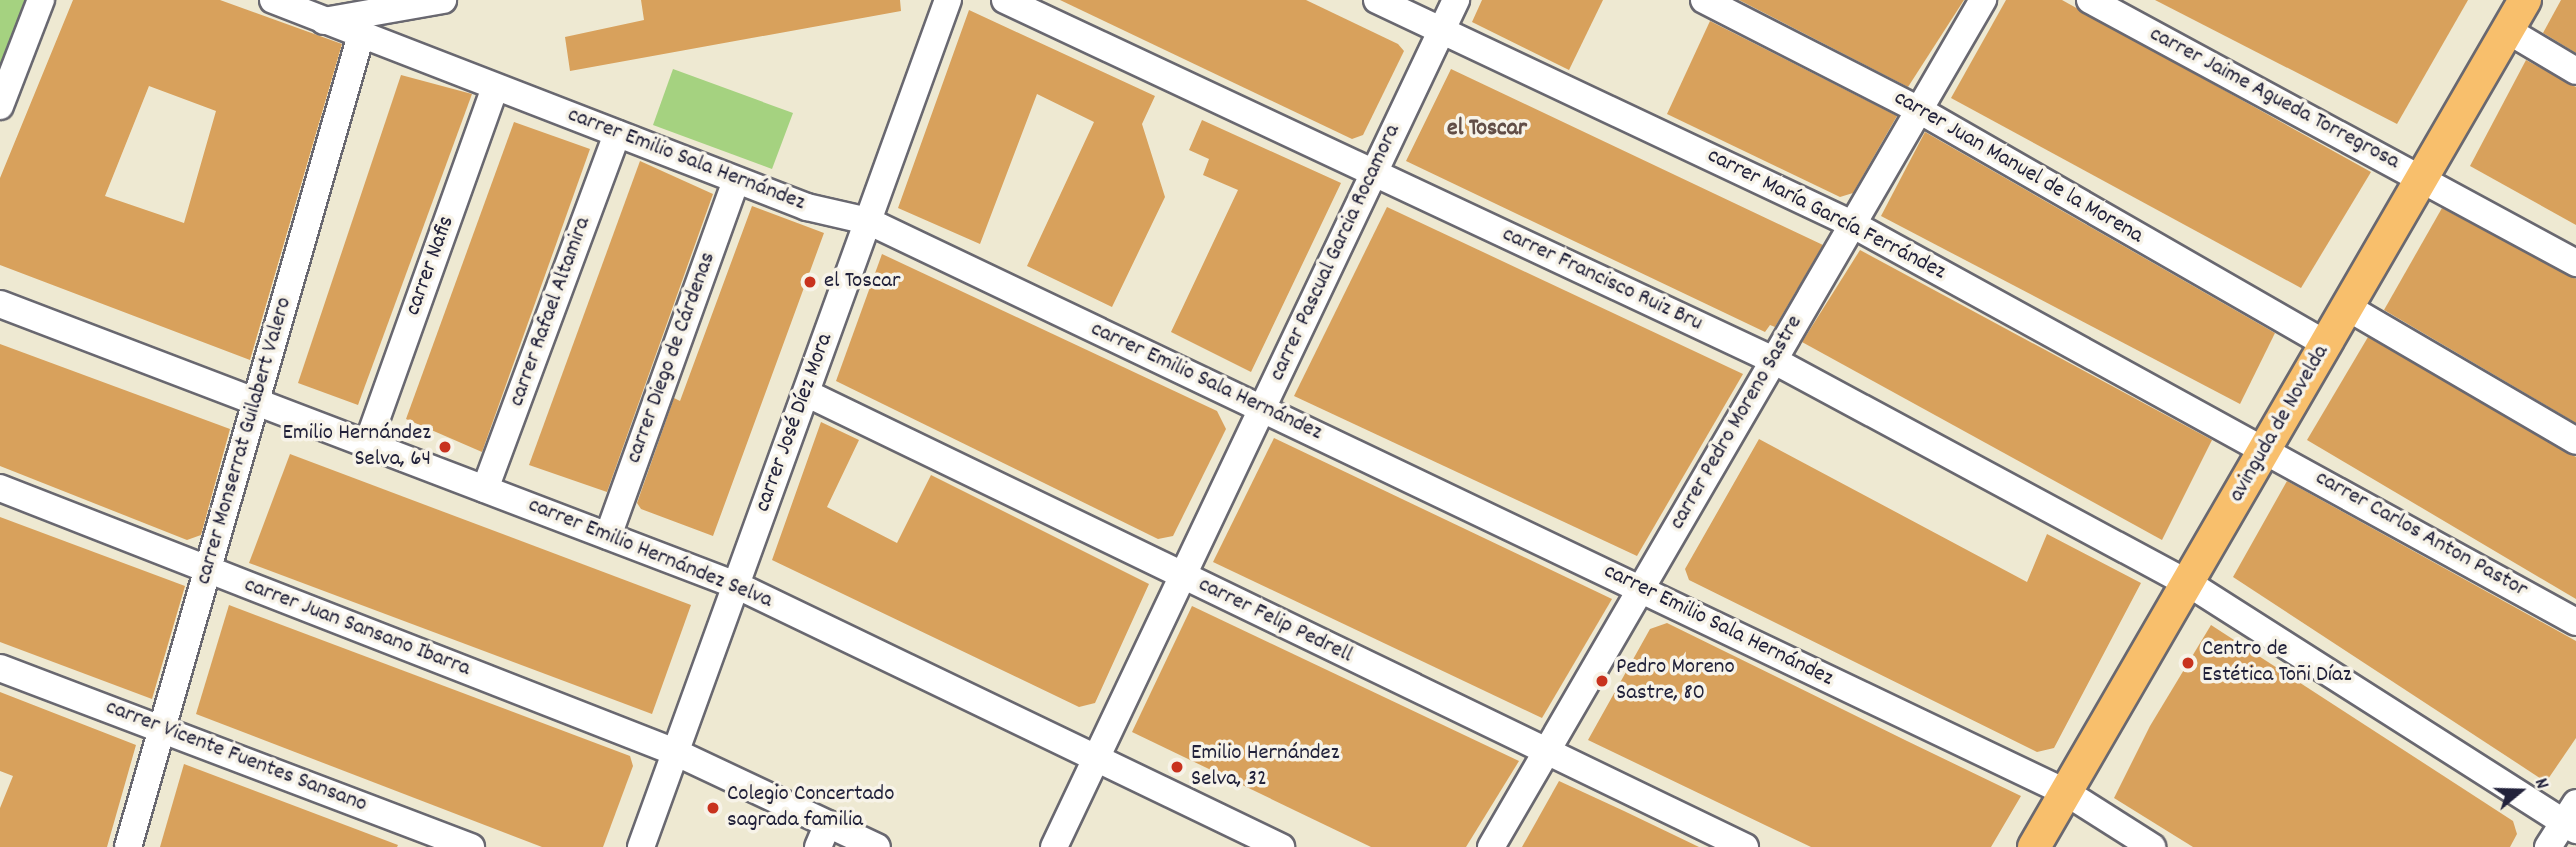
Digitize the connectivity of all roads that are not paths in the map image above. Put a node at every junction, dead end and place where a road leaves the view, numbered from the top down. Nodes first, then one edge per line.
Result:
1 (41, 0) edge
2 (273, 0) edge
3 (443, 0) edge
4 (948, 0) edge
5 (1005, 0) edge
6 (1377, 0) edge
7 (1456, 0) edge
8 (1704, 0) edge
9 (1983, 0) edge
10 (2091, 0) edge
11 (2525, 0) edge
12 (397, 8) junction
13 (324, 21) junction
14 (1441, 30) junction
15 (2508, 30) junction
16 (371, 39) junction
17 (2576, 71) edge
18 (495, 87) junction
19 (0, 106) edge
20 (1919, 110) junction
21 (617, 134) junction
22 (1374, 173) junction
23 (2421, 179) junction
24 (736, 180) junction
25 (868, 221) junction
26 (1852, 224) junction
27 (2576, 262) edge
28 (0, 304) edge
29 (2347, 307) junction
30 (2326, 344) junction
31 (1773, 360) junction
32 (806, 393) junction
33 (256, 402) junction
34 (1262, 409) junction
35 (2576, 440) edge
36 (368, 445) junction
37 (2266, 448) junction
38 (0, 488) edge
39 (485, 489) junction
40 (608, 536) junction
41 (208, 570) junction
42 (1182, 576) junction
43 (2188, 583) junction
44 (736, 585) junction
45 (1640, 590) junction
46 (2576, 622) edge
47 (0, 668) edge
48 (162, 730) junction
49 (675, 752) junction
50 (1545, 753) junction
51 (1095, 760) junction
52 (2067, 793) junction
53 (2572, 818) edge
54 (823, 836) edge
55 (128, 847) edge
56 (471, 847) edge
57 (641, 847) edge
58 (877, 847) edge
59 (1054, 847) edge
60 (1281, 847) edge
61 (1491, 847) edge
62 (1745, 847) edge
63 (2034, 847) edge
64 (2152, 847) edge
65 (2548, 847) edge

1 - 19 street
2 - 13 street, carrer Emilio Sala Hernández
3 - 12 street
4 - 25 street, carrer José Díez Mora
5 - 22 street, carrer Francisco Ruiz Bru
6 - 14 street, carrer María García Ferrández
7 - 14 street, carrer Pascual Garcia Rocamora
8 - 20 street, carrer Juan Manuel de la Morena
9 - 20 street, carrer Pedro Moreno Sastre
10 - 23 street, carrer Jaime Agueda Torregrosa
11 - 15 main road, avinguda de Novelda
12 - 13 street
12 - 16 street, carrer Monserrat Guilabert Valero
13 - 16 street, carrer Emilio Sala Hernández
14 - 22 street, carrer Pascual Garcia Rocamora
14 - 26 street, carrer María García Ferrández
15 - 17 street
15 - 23 main road, avinguda de Novelda
16 - 18 street, carrer Emilio Sala Hernández
16 - 33 street, carrer Monserrat Guilabert Valero
18 - 21 street, carrer Emilio Sala Hernández
18 - 36 street, carrer Nafis
20 - 26 street, carrer Pedro Moreno Sastre
20 - 30 street, carrer Juan Manuel de la Morena
21 - 24 street, carrer Emilio Sala Hernández
21 - 39 street, carrer Rafael Altamira
22 - 31 street, carrer Francisco Ruiz Bru
22 - 34 street, carrer Pascual Garcia Rocamora
23 - 27 street, carrer Jaime Agueda Torregrosa
23 - 29 main road, avinguda de Novelda
24 - 25 street, carrer Emilio Sala Hernández
24 - 40 street, carrer Diego de Cárdenas
25 - 32 street, carrer José Díez Mora
25 - 34 street, carrer Emilio Sala Hernández
26 - 31 street, carrer Pedro Moreno Sastre
26 - 37 street, carrer María García Ferrández
28 - 33 street, carrer Emilio Hernández Selva
29 - 30 main road, avinguda de Novelda
29 - 35 street
30 - 37 main road, avinguda de Novelda
31 - 43 street, carrer Francisco Ruiz Bru
31 - 45 street, carrer Pedro Moreno Sastre
32 - 42 street, carrer Felip Pedrell
32 - 44 street, carrer José Díez Mora
33 - 36 street, carrer Emilio Hernández Selva
33 - 41 street, carrer Monserrat Guilabert Valero
34 - 42 street, carrer Pascual Garcia Rocamora
34 - 45 street, carrer Emilio Sala Hernández
36 - 39 street, carrer Emilio Hernández Selva
37 - 43 main road, avinguda de Novelda
37 - 46 street, carrer Carlos Anton Pastor
38 - 41 street, carrer Juan Sansano Ibarra
39 - 40 street, carrer Emilio Hernández Selva
40 - 44 street, carrer Emilio Hernández Selva
41 - 48 street, carrer Monserrat Guilabert Valero
41 - 49 street, carrer Juan Sansano Ibarra
42 - 50 street, carrer Felip Pedrell
42 - 51 street, carrer Pascual Garcia Rocamora
43 - 52 main road, avinguda de Novelda
43 - 53 street, carrer Francisco Ruiz Bru
44 - 49 street, carrer José Díez Mora
44 - 51 street, carrer Emilio Hernández Selva
45 - 50 street, carrer Pedro Moreno Sastre
45 - 52 street, carrer Emilio Sala Hernández
47 - 48 street, carrer Vicente Fuentes Sansano
48 - 55 street, carrer Monserrat Guilabert Valero
48 - 56 street, carrer Vicente Fuentes Sansano
49 - 54 street, carrer Juan Sansano Ibarra
49 - 57 street, carrer José Díez Mora
50 - 61 street, carrer Pedro Moreno Sastre
50 - 62 street, carrer Felip Pedrell
51 - 59 street, carrer Pascual Garcia Rocamora
51 - 60 street, carrer Emilio Hernández Selva
52 - 63 main road, avinguda de Novelda
52 - 64 street, carrer Emilio Sala Hernández
53 - 65 street
54 - 58 street, carrer Juan Sansano Ibarra

